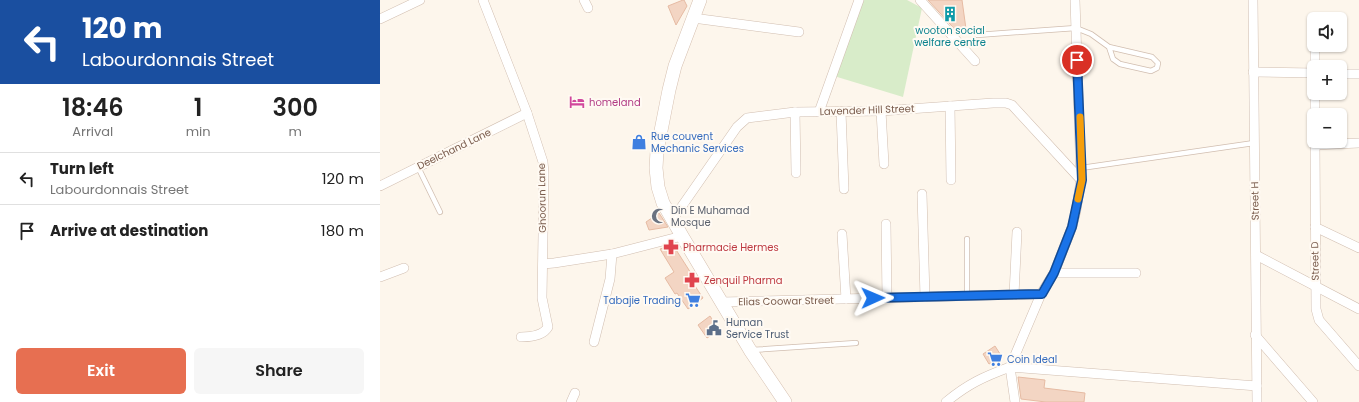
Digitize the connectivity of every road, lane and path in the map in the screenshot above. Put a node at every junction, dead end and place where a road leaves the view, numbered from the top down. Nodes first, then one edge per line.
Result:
1 (420, 0) edge
2 (483, 0) edge
3 (700, 0) edge
4 (859, 0) edge
5 (920, 0) edge
6 (1075, 0) edge
7 (1253, 0) edge
8 (693, 18) junction
9 (380, 19) edge
10 (1076, 28) junction
11 (799, 32) dead end
12 (977, 34) dead end
13 (1109, 47) junction
14 (975, 61) dead end
15 (1253, 72) junction
16 (1307, 73) edge
17 (1347, 74) edge
18 (1359, 74) edge
19 (950, 106) junction
20 (881, 111) junction
21 (795, 112) junction
22 (819, 112) junction
23 (841, 112) junction
24 (527, 113) junction
25 (1254, 143) junction
26 (1347, 143) edge
27 (1359, 143) edge
28 (1315, 148) edge
29 (884, 164) dead end
30 (418, 167) junction
31 (1081, 168) junction
32 (796, 174) dead end
33 (951, 180) dead end
34 (1082, 180) junction
35 (380, 186) edge
36 (844, 189) dead end
37 (922, 194) dead end
38 (440, 212) dead end
39 (673, 219) junction
40 (886, 224) dead end
41 (1315, 227) junction
42 (1018, 232) dead end
43 (842, 234) dead end
44 (682, 236) junction
45 (967, 239) dead end
46 (1359, 248) edge
47 (612, 254) junction
48 (1256, 255) junction
49 (543, 264) junction
50 (404, 268) dead end
51 (1054, 273) junction
52 (1136, 273) dead end
53 (380, 277) edge
54 (1316, 286) junction
55 (1042, 294) junction
56 (1014, 295) junction
57 (967, 296) junction
58 (925, 297) junction
59 (887, 298) junction
60 (846, 299) junction
61 (722, 302) junction
62 (1359, 308) edge
63 (1255, 335) junction
64 (520, 337) dead end
65 (594, 342) dead end
66 (856, 343) dead end
67 (750, 350) junction
68 (1359, 366) edge
69 (1010, 367) junction
70 (1257, 386) junction
71 (575, 393) dead end
72 (570, 402) edge
73 (785, 402) edge
74 (946, 402) edge
75 (1015, 402) edge
76 (1257, 402) edge
77 (1313, 402) edge

1 - 9 street
2 - 24 street, Ghoorun Lane
3 - 8 main road
4 - 22 street
5 - 14 street
6 - 10 street
7 - 15 street, Street H
8 - 11 street
8 - 39 main road
10 - 12 lane
10 - 13 lane
10 - 31 street
13 - 13 lane
15 - 16 street
15 - 25 street, Street H
17 - 18 street
19 - 20 street, Lavender Hill Street
19 - 33 street
19 - 34 street, Lavender Hill Street
20 - 23 street, Lavender Hill Street
20 - 29 street
21 - 22 street, Lavender Hill Street
21 - 32 street
21 - 39 street, Lavender Hill Street
22 - 23 street, Lavender Hill Street
23 - 36 street
24 - 30 street, Deelchand Lane
24 - 49 street, Ghoorun Lane
25 - 31 lane
25 - 48 street, Street H
26 - 27 street
28 - 41 street, Street D
30 - 35 street, Deelchand Lane
30 - 38 lane
31 - 34 street
34 - 51 street
37 - 58 street
39 - 44 main road
40 - 59 street
41 - 46 street
41 - 54 street, Street D
42 - 56 street
43 - 60 street
44 - 47 street
44 - 61 main road
45 - 57 lane
47 - 49 street
47 - 65 street
48 - 54 street
48 - 63 street, Street H
49 - 64 street, Ghoorun Lane
50 - 53 street
51 - 52 street
51 - 55 street
54 - 62 street
54 - 68 street, Street D
55 - 56 street, Elias Coowar Street
55 - 69 street
56 - 57 street, Elias Coowar Street
57 - 58 street, Elias Coowar Street
58 - 59 street, Elias Coowar Street
59 - 60 street, Elias Coowar Street
60 - 61 street, Elias Coowar Street
61 - 67 main road
63 - 70 street, Street H
63 - 77 street
66 - 67 lane
67 - 73 main road
69 - 70 street
69 - 74 street
69 - 75 street
70 - 76 street, Street H
71 - 72 street

